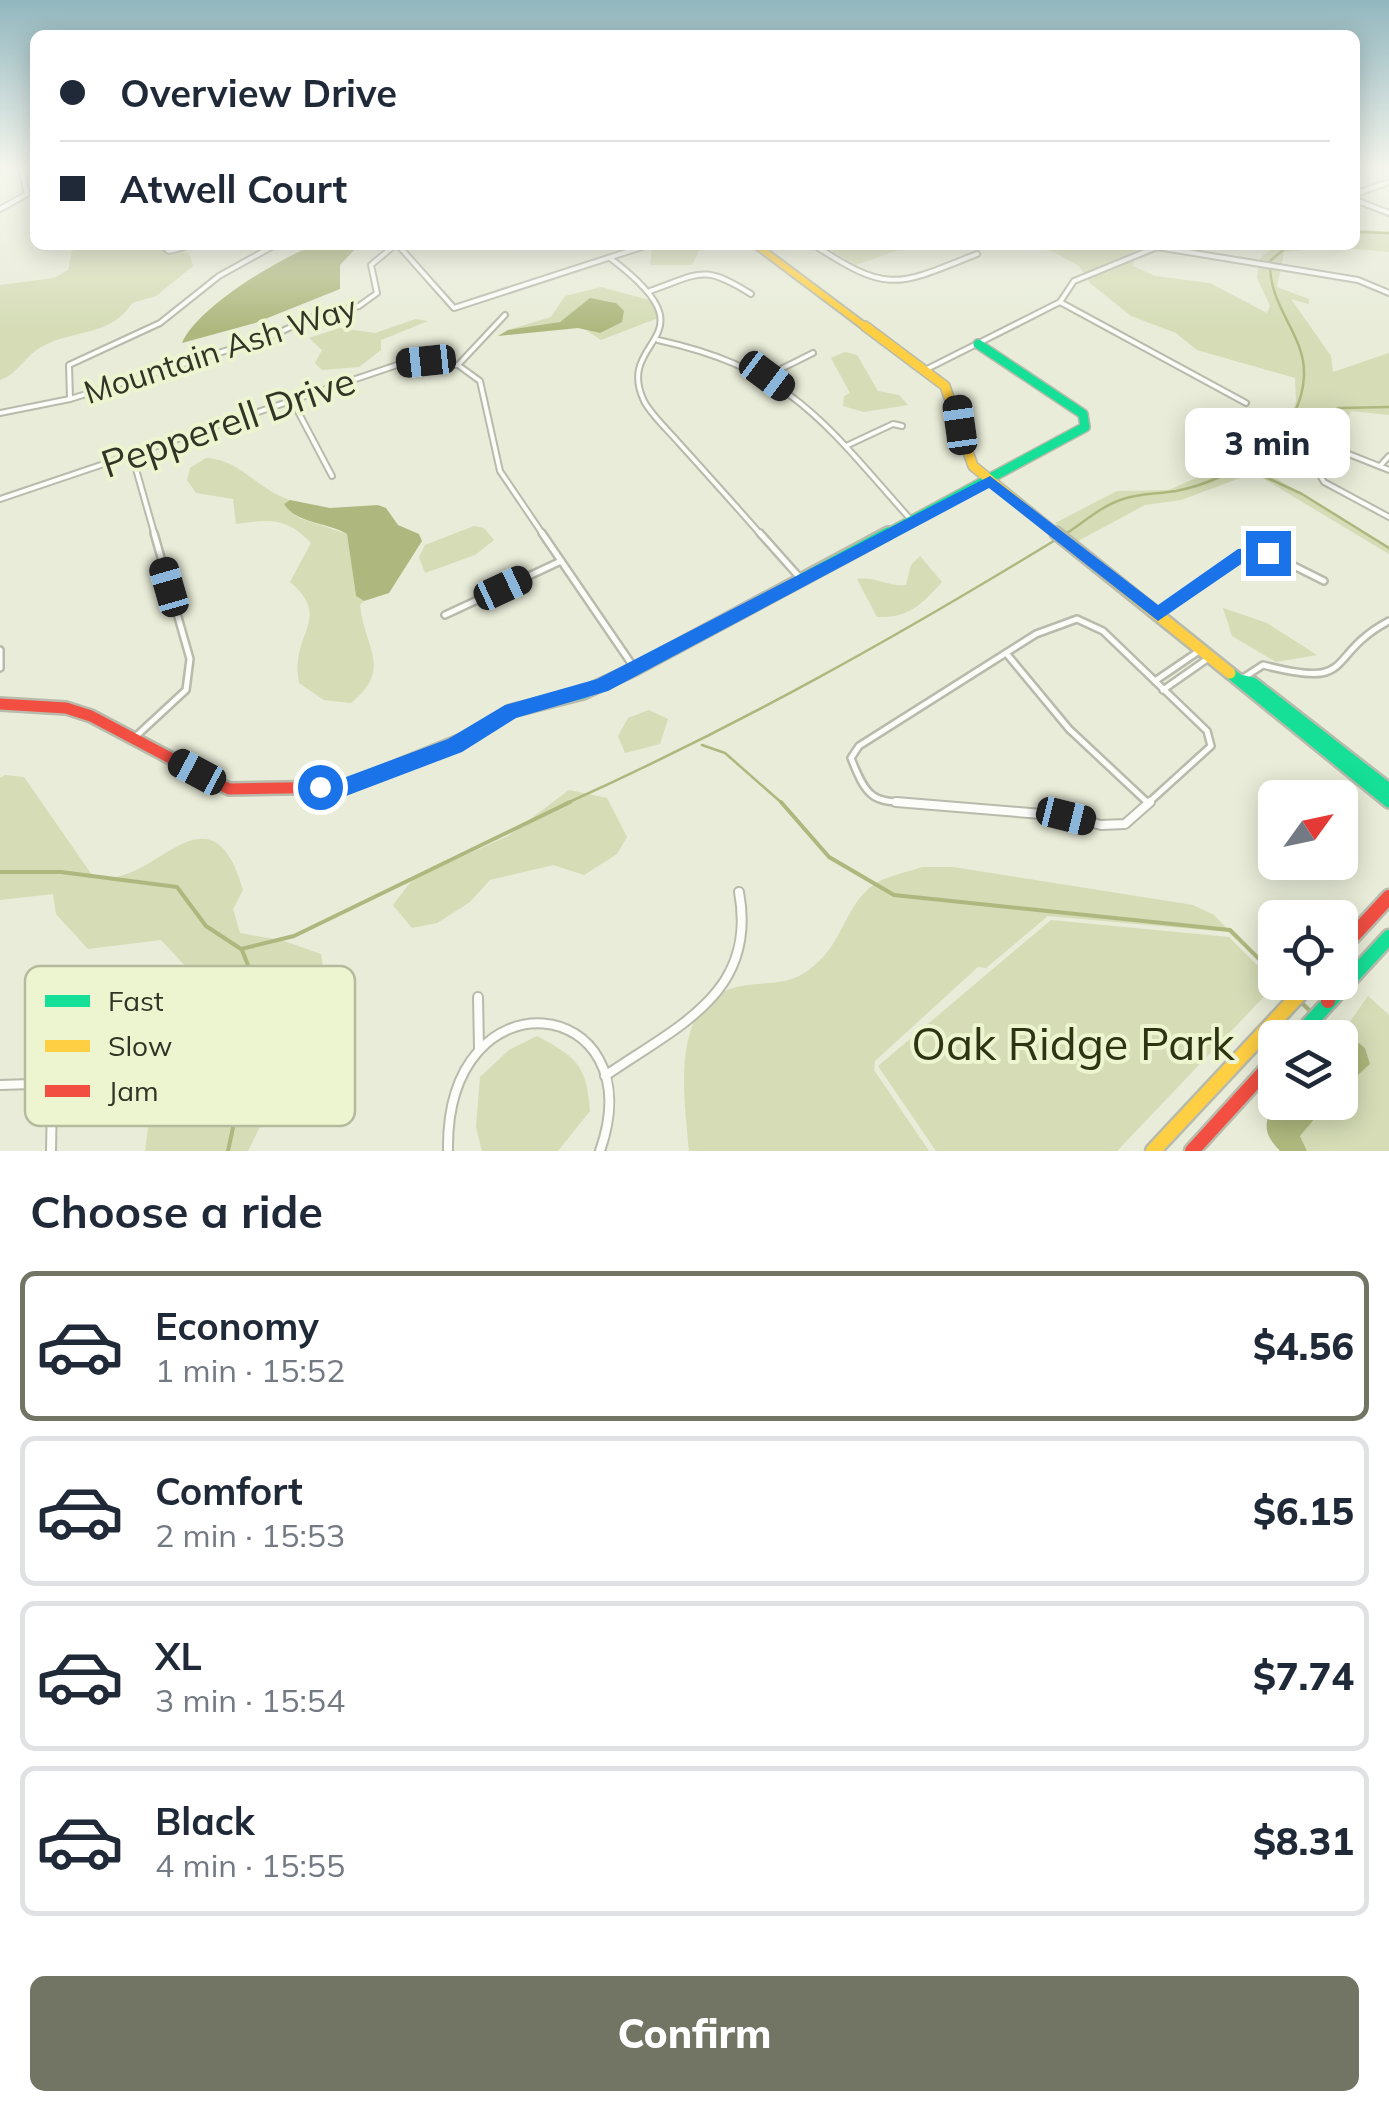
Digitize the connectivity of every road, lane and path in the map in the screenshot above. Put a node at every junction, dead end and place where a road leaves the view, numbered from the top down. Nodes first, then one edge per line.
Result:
1 (266, 250) edge
2 (390, 250) edge
3 (402, 250) edge
4 (633, 250) edge
5 (763, 250) edge
6 (821, 250) edge
7 (1146, 250) edge
8 (1186, 250) edge
9 (977, 254) dead end
10 (610, 258) junction
11 (650, 291) junction
12 (1389, 293) edge
13 (752, 294) dead end
14 (1060, 302) junction
15 (505, 315) dead end
16 (658, 340) junction
17 (978, 344) junction
18 (813, 353) dead end
19 (458, 366) junction
20 (924, 370) junction
21 (767, 376) junction
22 (70, 399) junction
23 (292, 402) junction
24 (1246, 403) dead end
25 (0, 413) edge
26 (902, 426) dead end
27 (846, 446) junction
28 (132, 455) junction
29 (1389, 456) edge
30 (1380, 466) junction
31 (1389, 470) edge
32 (332, 476) dead end
33 (990, 481) junction
34 (0, 499) edge
35 (1389, 517) edge
36 (912, 521) junction
37 (562, 561) junction
38 (801, 580) junction
39 (1324, 581) dead end
40 (1158, 614) junction
41 (445, 615) dead end
42 (1389, 621) edge
43 (0, 650) edge
44 (1005, 653) junction
45 (1206, 653) junction
46 (0, 668) edge
47 (636, 669) junction
48 (1240, 680) junction
49 (1154, 682) junction
50 (1164, 690) junction
51 (0, 704) edge
52 (133, 738) junction
53 (1389, 789) edge
54 (1148, 802) junction
55 (1389, 802) edge
56 (739, 892) dead end
57 (1389, 897) edge
58 (1358, 931) edge
59 (1389, 937) edge
60 (478, 997) dead end
61 (1294, 1000) edge
62 (1327, 1000) edge
63 (1326, 1004) junction
64 (1312, 1020) edge
65 (478, 1048) junction
66 (605, 1076) junction
67 (1258, 1079) edge
68 (25, 1084) edge
69 (0, 1085) edge
70 (448, 1151) edge
71 (600, 1151) edge
72 (1153, 1151) edge
73 (1192, 1151) edge

1 - 22 street
2 - 22 street, Mountain Ash Way
3 - 10 street
4 - 10 street
5 - 20 street
6 - 9 street
7 - 14 street
8 - 12 street
10 - 11 street
11 - 13 street
11 - 16 street
14 - 17 street
14 - 24 street
15 - 19 street
16 - 21 street
16 - 38 street
17 - 20 street
17 - 33 street
18 - 21 street
19 - 23 street, Pepperell Drive
19 - 37 street
20 - 33 street
21 - 27 street
22 - 25 street, Mountain Ash Way
23 - 28 street, Pepperell Drive
23 - 32 street
26 - 27 street
27 - 36 street
28 - 34 street, Pepperell Drive
28 - 52 street
29 - 30 street
30 - 31 street
30 - 35 street
33 - 36 street
33 - 40 street
36 - 38 street
37 - 41 street
37 - 47 street
38 - 47 street
39 - 40 street
40 - 45 street
42 - 48 street
43 - 46 street
44 - 49 street
44 - 54 street
44 - 54 street
45 - 48 street
45 - 49 street
45 - 50 street
47 - 52 street
48 - 53 street
48 - 55 street
49 - 50 street
50 - 54 street
51 - 52 street
56 - 66 street
57 - 58 street
59 - 63 street
60 - 65 street
61 - 72 street
62 - 63 street
63 - 64 street
65 - 66 street
65 - 70 street
66 - 71 street
67 - 73 street
68 - 69 street

